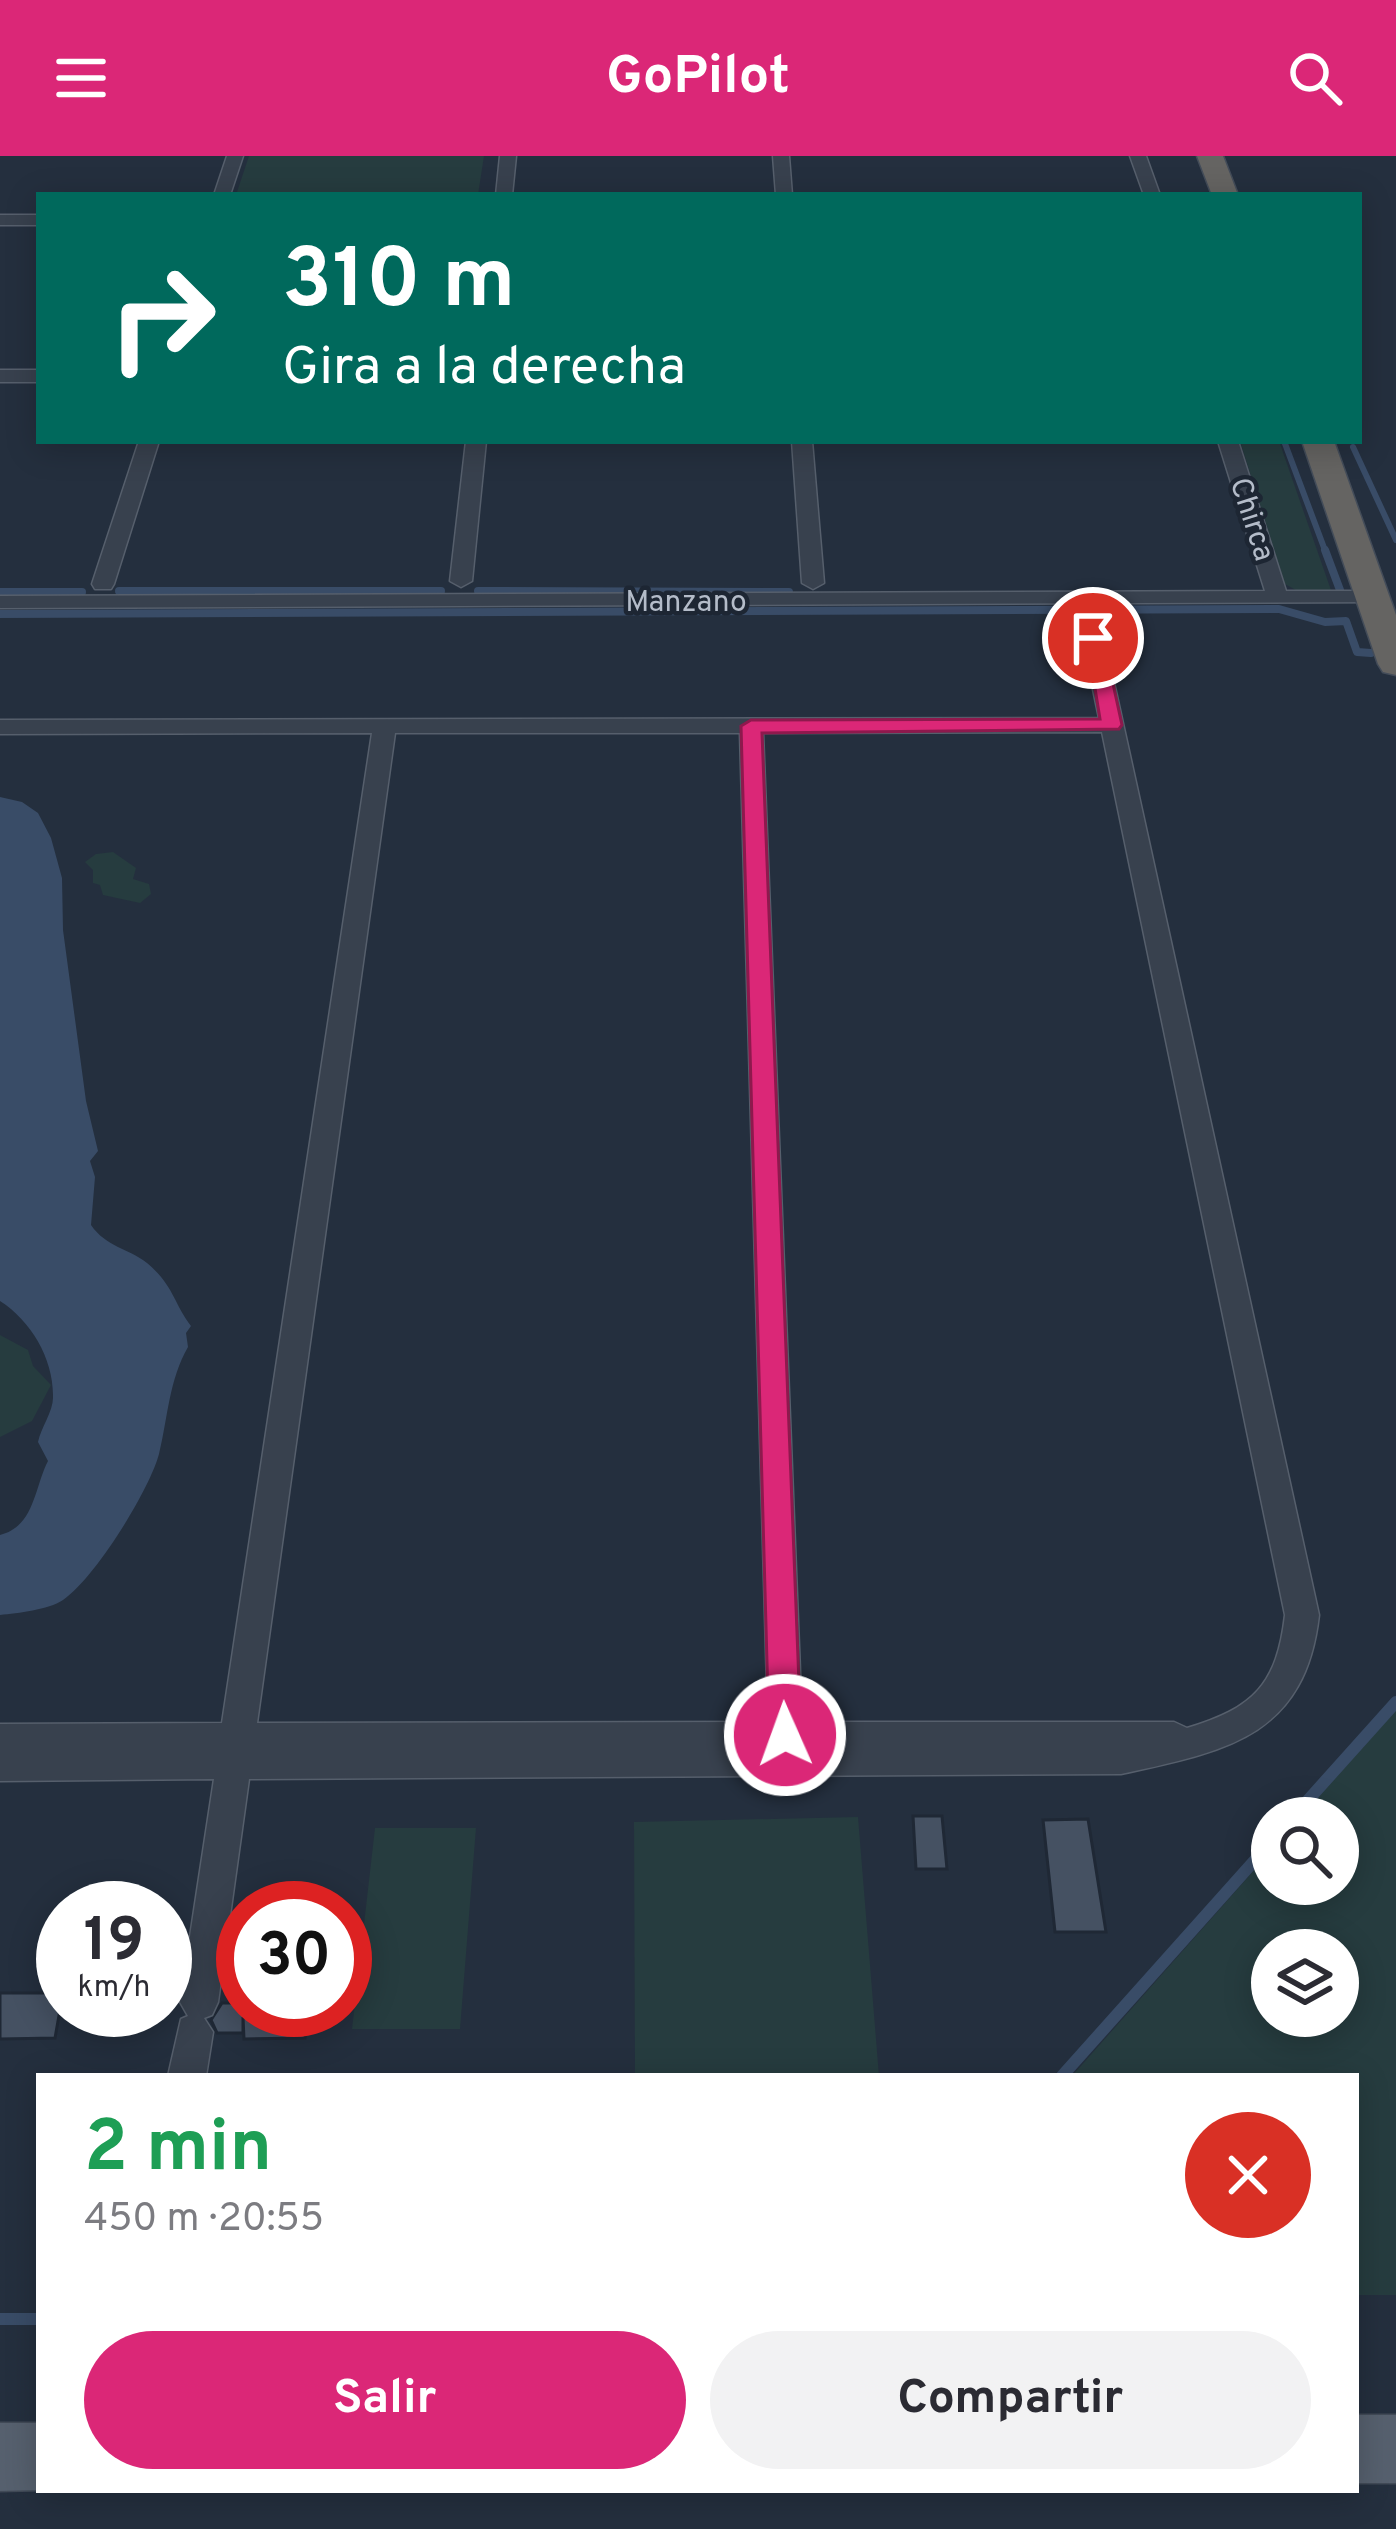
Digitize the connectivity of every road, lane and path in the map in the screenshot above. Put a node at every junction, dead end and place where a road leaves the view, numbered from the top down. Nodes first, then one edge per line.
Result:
1 (235, 156) edge
2 (508, 156) edge
3 (781, 156) edge
4 (1138, 156) edge
5 (1210, 156) edge
6 (223, 192) edge
7 (504, 192) edge
8 (784, 192) edge
9 (1151, 192) edge
10 (1224, 192) edge
11 (0, 220) edge
12 (36, 220) edge
13 (0, 376) edge
14 (36, 376) edge
15 (147, 444) edge
16 (476, 444) edge
17 (802, 444) edge
18 (1229, 444) edge
19 (1319, 444) edge
20 (461, 581) dead end
21 (813, 583) dead end
22 (103, 584) dead end
23 (1373, 597) junction
24 (1278, 598) junction
25 (0, 602) edge
26 (1093, 638) dead end
27 (1396, 664) edge
28 (1112, 725) junction
29 (751, 726) junction
30 (0, 727) edge
31 (385, 727) junction
32 (0, 1739) edge
33 (785, 1748) junction
34 (236, 1750) junction
35 (0, 1765) edge
36 (187, 2073) edge
37 (1359, 2449) edge
38 (1396, 2449) edge
39 (0, 2457) edge
40 (36, 2457) edge

1 - 6 street
2 - 7 street
3 - 8 street
4 - 9 street
5 - 10 highway
11 - 12 street
13 - 14 street
15 - 22 street
16 - 20 street
17 - 21 street
18 - 24 street, Chirca
19 - 23 highway
23 - 24 street, Manzano
23 - 27 highway
24 - 25 street, Manzano
26 - 28 street
28 - 29 street
28 - 33 street
29 - 31 street
29 - 33 street
30 - 31 street
31 - 34 street
32 - 34 street
33 - 34 street
34 - 35 street
34 - 36 street
37 - 38 main road
39 - 40 main road

